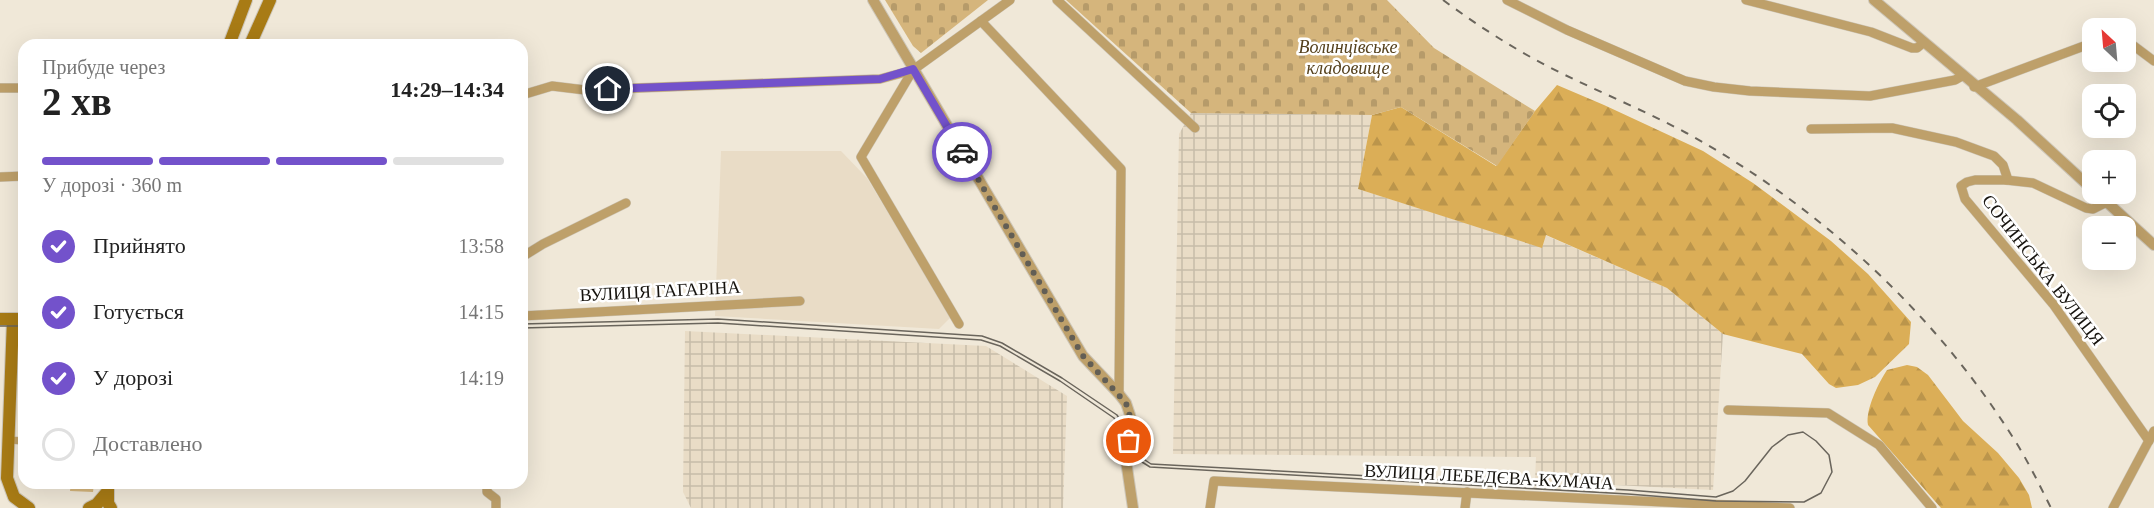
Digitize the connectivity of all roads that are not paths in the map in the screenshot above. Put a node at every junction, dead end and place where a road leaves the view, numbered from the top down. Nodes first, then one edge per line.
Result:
1 (246, 0) edge
2 (270, 0) edge
3 (873, 0) edge
4 (1010, 0) edge
5 (1057, 0) edge
6 (1507, 0) edge
7 (1746, 0) edge
8 (1874, 0) edge
9 (981, 21) junction
10 (231, 39) edge
11 (255, 39) edge
12 (1923, 44) junction
13 (2082, 47) edge
14 (2136, 48) edge
15 (2154, 61) edge
16 (913, 69) junction
17 (1962, 76) junction
18 (0, 87) edge
19 (1974, 87) junction
20 (18, 88) edge
21 (528, 93) edge
22 (1195, 128) dead end
23 (1811, 129) dead end
24 (18, 176) edge
25 (0, 177) edge
26 (2006, 180) junction
27 (2082, 180) edge
28 (626, 203) dead end
29 (2103, 204) edge
30 (2109, 204) edge
31 (2154, 245) edge
32 (528, 253) edge
33 (800, 302) dead end
34 (528, 316) edge
35 (12, 319) edge
36 (959, 324) dead end
37 (1119, 394) junction
38 (1728, 410) dead end
39 (2154, 431) edge
40 (9, 440) junction
41 (18, 441) edge
42 (2149, 441) junction
43 (107, 489) edge
44 (108, 489) edge
45 (487, 489) edge
46 (1467, 492) junction
47 (1640, 504) edge
48 (29, 508) edge
49 (89, 508) edge
50 (111, 508) edge
51 (496, 508) edge
52 (1133, 508) edge
53 (1210, 508) edge
54 (1465, 508) edge
55 (1790, 508) edge
56 (1932, 508) edge
57 (2113, 508) edge

1 - 10 main road
2 - 11 main road
3 - 16 street
4 - 9 street
5 - 22 street
6 - 17 street
7 - 12 street
8 - 12 street
9 - 16 street
9 - 37 street
12 - 17 street
13 - 19 street
14 - 15 street
16 - 21 street
16 - 36 street
16 - 37 street
17 - 19 street
18 - 20 street
19 - 27 street
23 - 26 street, СОЧИНСЬКА ВУЛИЦЯ
24 - 25 street
26 - 29 street
26 - 42 street, СОЧИНСЬКА ВУЛИЦЯ
28 - 32 street
30 - 31 street
33 - 34 street, ВУЛИЦЯ ГАГАРІНА
35 - 40 main road
37 - 52 street
38 - 56 street
39 - 42 street
40 - 41 street
40 - 48 main road
42 - 57 street
43 - 49 main road
44 - 50 main road
45 - 51 street
46 - 47 street, ВУЛИЦЯ ЛЕБЕДЄВА-КУМАЧА
46 - 53 street, ВУЛИЦЯ ЛЕБЕДЄВА-КУМАЧА
46 - 54 street
47 - 55 street, ВУЛИЦЯ ЛЕБЕДЄВА-КУМАЧА

